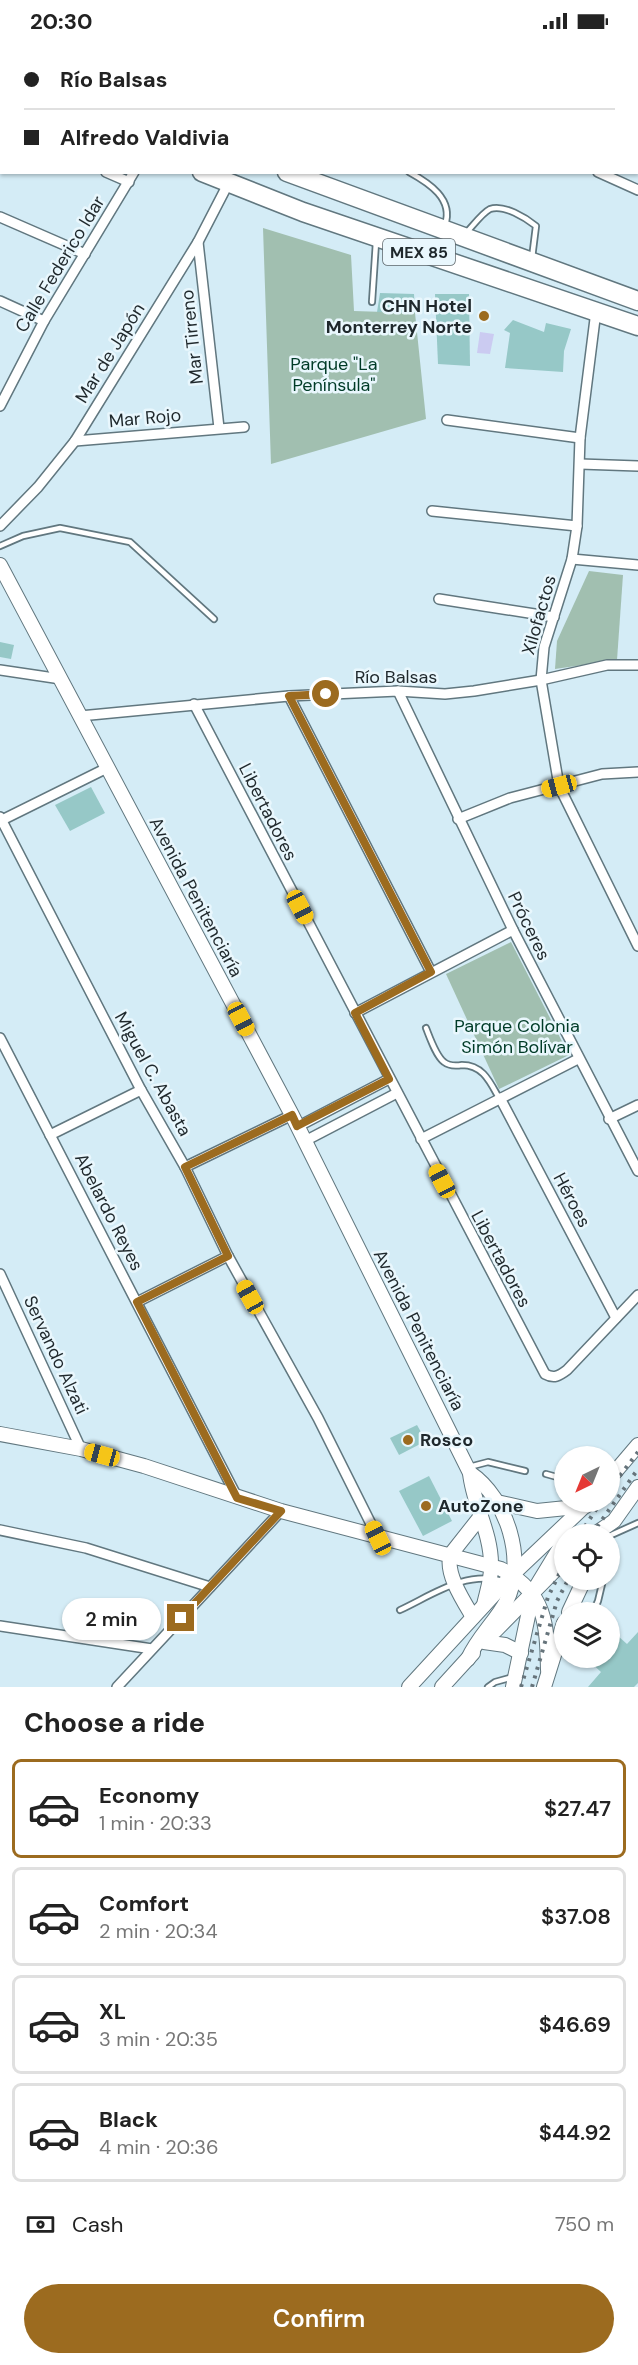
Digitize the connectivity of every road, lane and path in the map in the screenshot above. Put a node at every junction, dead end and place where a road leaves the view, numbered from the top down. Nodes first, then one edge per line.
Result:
1 (111, 174) edge
2 (133, 174) edge
3 (206, 174) edge
4 (292, 174) edge
5 (412, 174) edge
6 (602, 174) edge
7 (129, 182) junction
8 (228, 184) junction
9 (638, 190) edge
10 (0, 217) edge
11 (442, 230) junction
12 (462, 237) junction
13 (376, 238) junction
14 (198, 242) junction
15 (85, 254) junction
16 (532, 263) junction
17 (0, 301) edge
18 (372, 302) dead end
19 (638, 302) edge
20 (596, 310) junction
21 (44, 321) junction
22 (638, 326) edge
23 (4, 387) edge
24 (0, 406) edge
25 (447, 420) dead end
26 (244, 427) dead end
27 (219, 428) junction
28 (580, 438) junction
29 (75, 441) junction
30 (580, 464) junction
31 (638, 466) edge
32 (432, 511) dead end
33 (0, 526) edge
34 (577, 526) junction
35 (0, 546) edge
36 (572, 559) junction
37 (0, 565) edge
38 (638, 566) edge
39 (439, 599) dead end
40 (554, 617) junction
41 (214, 619) dead end
42 (638, 664) edge
43 (0, 670) edge
44 (61, 679) junction
45 (541, 680) junction
46 (398, 692) junction
47 (289, 696) junction
48 (194, 704) junction
49 (80, 716) junction
50 (107, 768) junction
51 (638, 772) edge
52 (559, 786) junction
53 (1, 819) edge
54 (458, 819) junction
55 (513, 930) junction
56 (638, 946) edge
57 (431, 972) junction
58 (355, 1013) junction
59 (426, 1028) dead end
60 (0, 1038) edge
61 (578, 1059) junction
62 (389, 1079) junction
63 (141, 1090) junction
64 (397, 1093) junction
65 (500, 1098) junction
66 (638, 1105) edge
67 (609, 1119) junction
68 (295, 1121) junction
69 (50, 1135) junction
70 (421, 1139) junction
71 (305, 1141) junction
72 (185, 1167) junction
73 (638, 1171) edge
74 (228, 1256) junction
75 (0, 1274) edge
76 (638, 1295) edge
77 (137, 1302) junction
78 (616, 1318) junction
79 (0, 1434) edge
80 (638, 1445) edge
81 (81, 1449) junction
82 (620, 1466) edge
83 (469, 1470) junction
84 (525, 1471) dead end
85 (546, 1474) dead end
86 (554, 1476) edge
87 (638, 1487) edge
88 (237, 1498) junction
89 (497, 1502) junction
90 (554, 1509) edge
91 (281, 1511) junction
92 (579, 1512) edge
93 (481, 1516) junction
94 (614, 1521) junction
95 (638, 1523) edge
96 (610, 1524) edge
97 (613, 1524) edge
98 (0, 1530) edge
99 (620, 1530) edge
100 (378, 1538) junction
101 (451, 1554) junction
102 (554, 1557) edge
103 (491, 1571) junction
104 (554, 1571) edge
105 (509, 1578) junction
106 (456, 1583) junction
107 (210, 1587) junction
108 (533, 1592) junction
109 (484, 1605) junction
110 (400, 1610) dead end
111 (473, 1617) junction
112 (0, 1626) edge
113 (484, 1642) junction
114 (152, 1649) junction
115 (521, 1653) junction
116 (554, 1656) edge
117 (468, 1659) junction
118 (548, 1670) junction
119 (515, 1681) edge
120 (117, 1687) edge
121 (408, 1687) edge
122 (442, 1687) edge
123 (488, 1687) edge
124 (544, 1687) edge

1 - 7 street
2 - 7 street, Calle Federico Idar
3 - 8 highway, MEX 85
4 - 11 highway, MEX 85
5 - 11 lane
6 - 9 street
7 - 15 street, Calle Federico Idar
8 - 13 highway, MEX 85
8 - 14 street, Mar de Japón
10 - 15 street
11 - 12 highway, MEX 85
12 - 16 highway, MEX 85
12 - 16 lane
13 - 18 lane
13 - 20 highway, MEX 85
14 - 27 street, Mar Tirreno
14 - 29 street, Mar de Japón
15 - 21 street, Calle Federico Idar
16 - 19 highway, MEX 85
17 - 21 street
20 - 22 highway, MEX 85
20 - 28 street, Xilofactos
21 - 23 street, Calle Federico Idar
23 - 24 street, Calle Federico Idar
25 - 28 street
26 - 27 street, Mar Rojo
27 - 29 street, Mar Rojo
28 - 30 street, Xilofactos
29 - 33 street, Mar de Japón
30 - 31 street
30 - 34 street, Xilofactos
32 - 34 street
34 - 36 street, Xilofactos
35 - 41 lane
36 - 38 street
36 - 40 street, Xilofactos
37 - 44 street, Avenida Penitenciaría
39 - 40 street
40 - 45 street, Xilofactos
42 - 45 street, Río Balsas
43 - 44 street
44 - 49 street, Avenida Penitenciaría
45 - 46 street, Río Balsas
45 - 52 street, Xilofactos
46 - 47 street, Río Balsas
46 - 54 street, Próceres
47 - 48 street, Río Balsas
47 - 57 street
48 - 49 street, Río Balsas
48 - 58 street, Libertadores
49 - 50 street, Avenida Penitenciaría
50 - 53 street
50 - 68 street, Avenida Penitenciaría
51 - 52 street
52 - 54 street
52 - 56 street, Xilofactos
53 - 63 street, Miguel C. Abasta
54 - 55 street, Próceres
55 - 57 street
55 - 61 street, Próceres
57 - 58 street
58 - 62 street, Libertadores
59 - 65 lane
60 - 69 street, Abelardo Reyes
61 - 65 street
61 - 67 street, Próceres
62 - 64 street, Libertadores
62 - 68 street
63 - 69 street
63 - 72 street, Miguel C. Abasta
64 - 70 street, Libertadores
64 - 71 street
65 - 70 street
65 - 78 street, Héroes
66 - 67 street
67 - 73 street, Próceres
68 - 71 street, Avenida Penitenciaría
68 - 72 street
69 - 77 street, Abelardo Reyes
70 - 78 street, Libertadores
71 - 83 street, Avenida Penitenciaría
72 - 74 street, Miguel C. Abasta
74 - 77 street
74 - 100 street, Miguel C. Abasta
75 - 81 street, Servando Alzati
76 - 78 street
77 - 88 street, Abelardo Reyes
79 - 81 street
80 - 82 street
81 - 88 street
83 - 84 lane
83 - 89 street, Avenida Penitenciaría
83 - 93 street, Avenida Penitenciaría
85 - 86 lane
87 - 94 street
88 - 91 street
89 - 90 street
89 - 105 street, Avenida Penitenciaría
91 - 100 street
91 - 107 street
92 - 105 street
93 - 101 street
93 - 103 street, Avenida Penitenciaría
94 - 96 street
94 - 97 street
95 - 99 lane
98 - 107 street
100 - 101 street
101 - 103 street
101 - 106 street
102 - 108 street
103 - 105 street
103 - 106 lane
103 - 109 street, Avenida Penitenciaría
104 - 108 street
105 - 108 street
105 - 109 street
105 - 117 street, Avenida Penitenciaría
106 - 110 lane
106 - 111 street
107 - 114 street
108 - 113 street
108 - 115 street
108 - 118 street
109 - 111 street
111 - 121 street
112 - 114 street
113 - 115 street
113 - 117 street
114 - 120 street
115 - 119 street
116 - 118 street
117 - 122 street
118 - 124 street
119 - 123 lane

